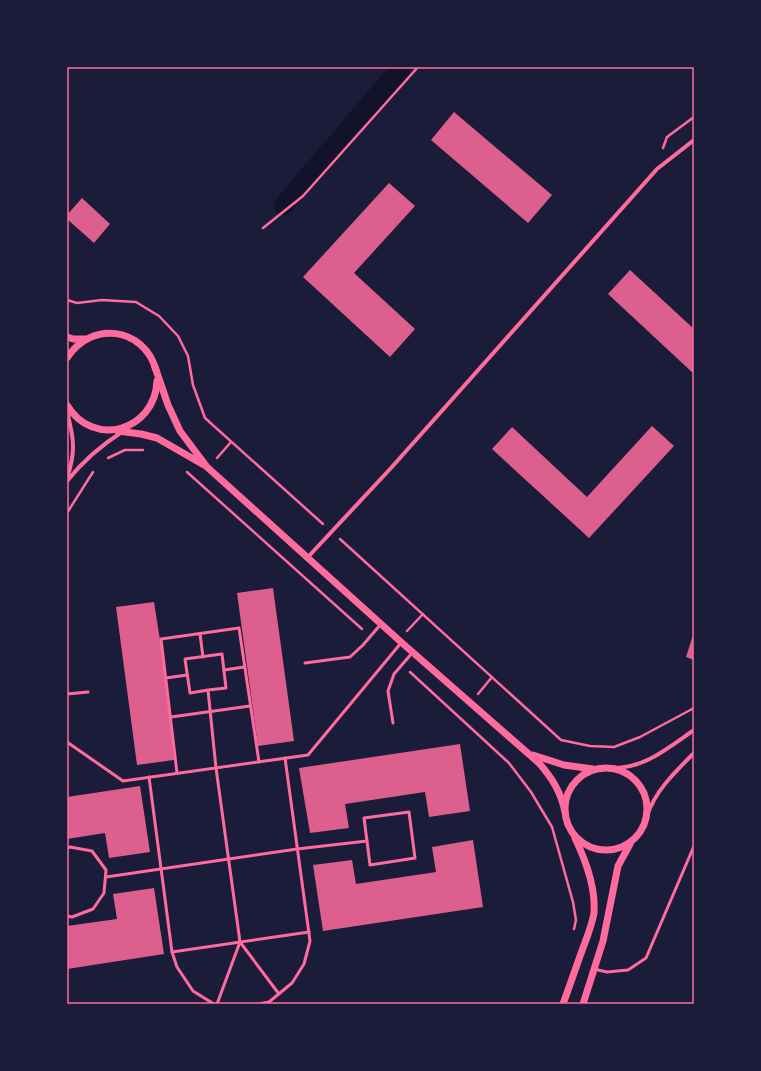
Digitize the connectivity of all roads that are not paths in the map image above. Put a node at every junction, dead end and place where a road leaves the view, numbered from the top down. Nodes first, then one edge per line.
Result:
1 (694, 140) edge
2 (67, 337) edge
3 (86, 339) junction
4 (67, 358) edge
5 (155, 367) junction
6 (67, 405) edge
7 (67, 412) edge
8 (138, 420) junction
9 (108, 430) junction
10 (124, 431) junction
11 (208, 467) junction
12 (67, 480) edge
13 (308, 557) junction
14 (381, 624) junction
15 (200, 634) junction
16 (401, 642) junction
17 (413, 652) junction
18 (203, 657) junction
19 (305, 663) dead end
20 (244, 667) junction
21 (224, 670) junction
22 (187, 675) junction
23 (166, 678) junction
24 (208, 690) junction
25 (88, 692) dead end
26 (67, 694) edge
27 (250, 706) junction
28 (210, 712) junction
29 (171, 717) junction
30 (393, 723) dead end
31 (694, 730) edge
32 (67, 742) edge
33 (527, 753) junction
34 (694, 754) edge
35 (285, 758) junction
36 (259, 762) junction
37 (216, 768) junction
38 (611, 768) junction
39 (595, 769) junction
40 (177, 773) junction
41 (149, 777) junction
42 (565, 812) junction
43 (647, 816) junction
44 (571, 831) junction
45 (635, 839) junction
46 (367, 841) junction
47 (694, 846) edge
48 (67, 848) edge
49 (297, 849) junction
50 (229, 860) junction
51 (161, 868) junction
52 (106, 877) junction
53 (67, 916) edge
54 (308, 932) junction
55 (240, 942) junction
56 (172, 952) junction
57 (594, 969) junction
58 (279, 994) junction
59 (214, 1004) edge
60 (217, 1004) edge
61 (259, 1004) edge
62 (563, 1004) edge
63 (583, 1004) edge

1 - 13 street
2 - 3 street
3 - 4 street
3 - 5 street
5 - 8 street
5 - 11 street
6 - 9 street
7 - 12 street
8 - 9 street
8 - 10 street
9 - 10 street
10 - 11 street
10 - 12 street
11 - 13 street
13 - 14 street
14 - 16 street
14 - 19 lane
15 - 18 lane
15 - 20 lane
15 - 23 lane
16 - 17 street
16 - 35 lane
17 - 30 lane
17 - 33 street
18 - 21 lane
18 - 22 lane
20 - 21 lane
20 - 27 lane
21 - 24 lane
22 - 23 lane
22 - 24 lane
23 - 29 lane
24 - 28 lane
25 - 26 lane
27 - 28 lane
27 - 36 lane
28 - 29 lane
28 - 37 lane
29 - 40 lane
31 - 38 street
32 - 41 lane
33 - 39 street
33 - 42 street
34 - 43 street
35 - 36 lane
35 - 49 lane
36 - 37 lane
37 - 40 lane
37 - 50 lane
38 - 39 street
38 - 43 street
39 - 42 street
40 - 41 lane
41 - 51 lane
42 - 44 street
43 - 45 street
44 - 45 street
44 - 62 street
45 - 57 street
46 - 46 lane
46 - 49 lane
47 - 57 lane
48 - 52 lane
49 - 50 lane
49 - 54 lane
50 - 51 lane
50 - 55 lane
51 - 52 lane
51 - 56 lane
52 - 53 lane
54 - 55 lane
54 - 58 lane
55 - 56 lane
55 - 58 lane
55 - 60 lane
56 - 59 lane
57 - 63 street
58 - 61 lane

